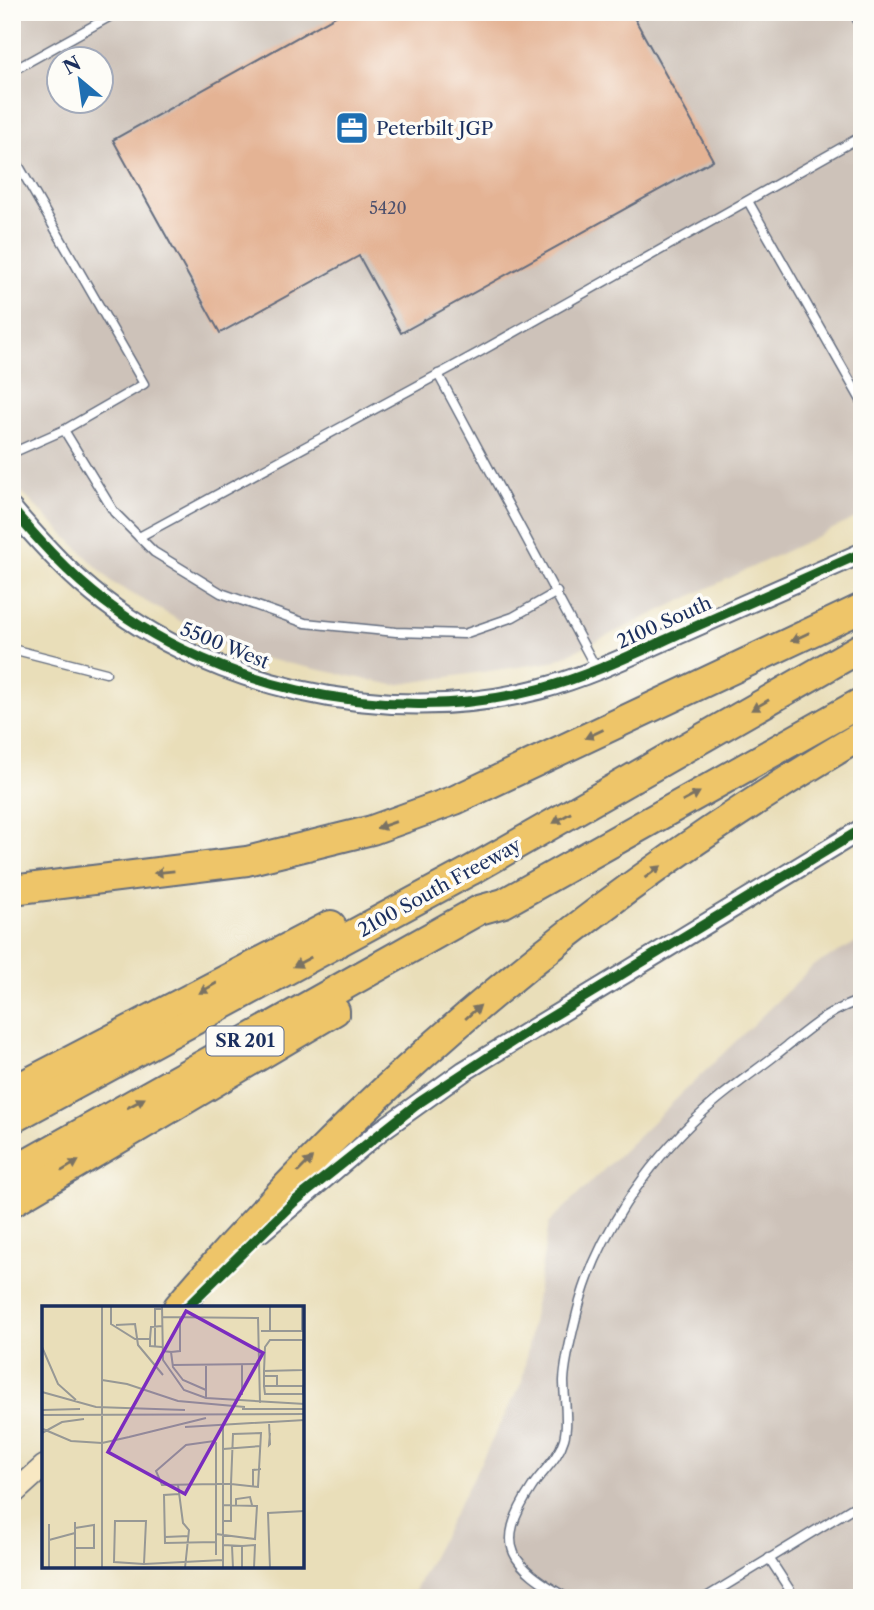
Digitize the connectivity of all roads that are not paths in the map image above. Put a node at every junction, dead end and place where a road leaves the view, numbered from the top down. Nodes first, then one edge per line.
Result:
1 (118, 12) edge
2 (853, 12) edge
3 (862, 28) edge
4 (12, 71) edge
5 (862, 136) edge
6 (12, 154) edge
7 (748, 201) junction
8 (438, 374) junction
9 (862, 402) edge
10 (64, 430) junction
11 (12, 453) edge
12 (12, 509) edge
13 (139, 537) junction
14 (862, 553) edge
15 (557, 592) junction
16 (862, 608) edge
17 (862, 648) edge
18 (12, 649) edge
19 (597, 670) junction
20 (106, 673) dead end
21 (472, 700) joint
22 (862, 702) edge
23 (862, 735) edge
24 (862, 829) edge
25 (470, 871) junction
26 (12, 890) edge
27 (503, 903) junction
28 (862, 1000) edge
29 (12, 1091) edge
30 (12, 1119) edge
31 (12, 1172) edge
32 (12, 1202) edge
33 (179, 1306) edge
34 (188, 1306) edge
35 (42, 1468) edge
36 (12, 1495) edge
37 (862, 1503) edge
38 (769, 1558) junction
39 (567, 1598) edge
40 (705, 1598) edge
41 (795, 1598) edge

1 - 4 lane
2 - 3 lane
5 - 7 lane
6 - 10 lane
7 - 8 lane
7 - 9 lane
8 - 13 lane
8 - 15 lane
10 - 11 lane
10 - 13 lane
12 - 21 street, 5500 West
13 - 15 lane
14 - 19 street, 2100 South
15 - 19 lane
16 -> 26 highway
17 -> 25 highway, 2100 South Freeway / SR 201
18 - 20 lane
19 - 21 street, 2100 South
27 -> 22 highway, 2100 South Freeway / SR 201
33 -> 23 highway
24 - 34 street
25 -> 29 highway
25 -> 30 highway, 2100 South Freeway / SR 201
31 -> 27 highway, 2100 South Freeway / SR 201
32 -> 27 highway
28 - 39 lane
35 - 36 main road
37 - 38 lane
38 - 40 lane
38 - 41 lane

